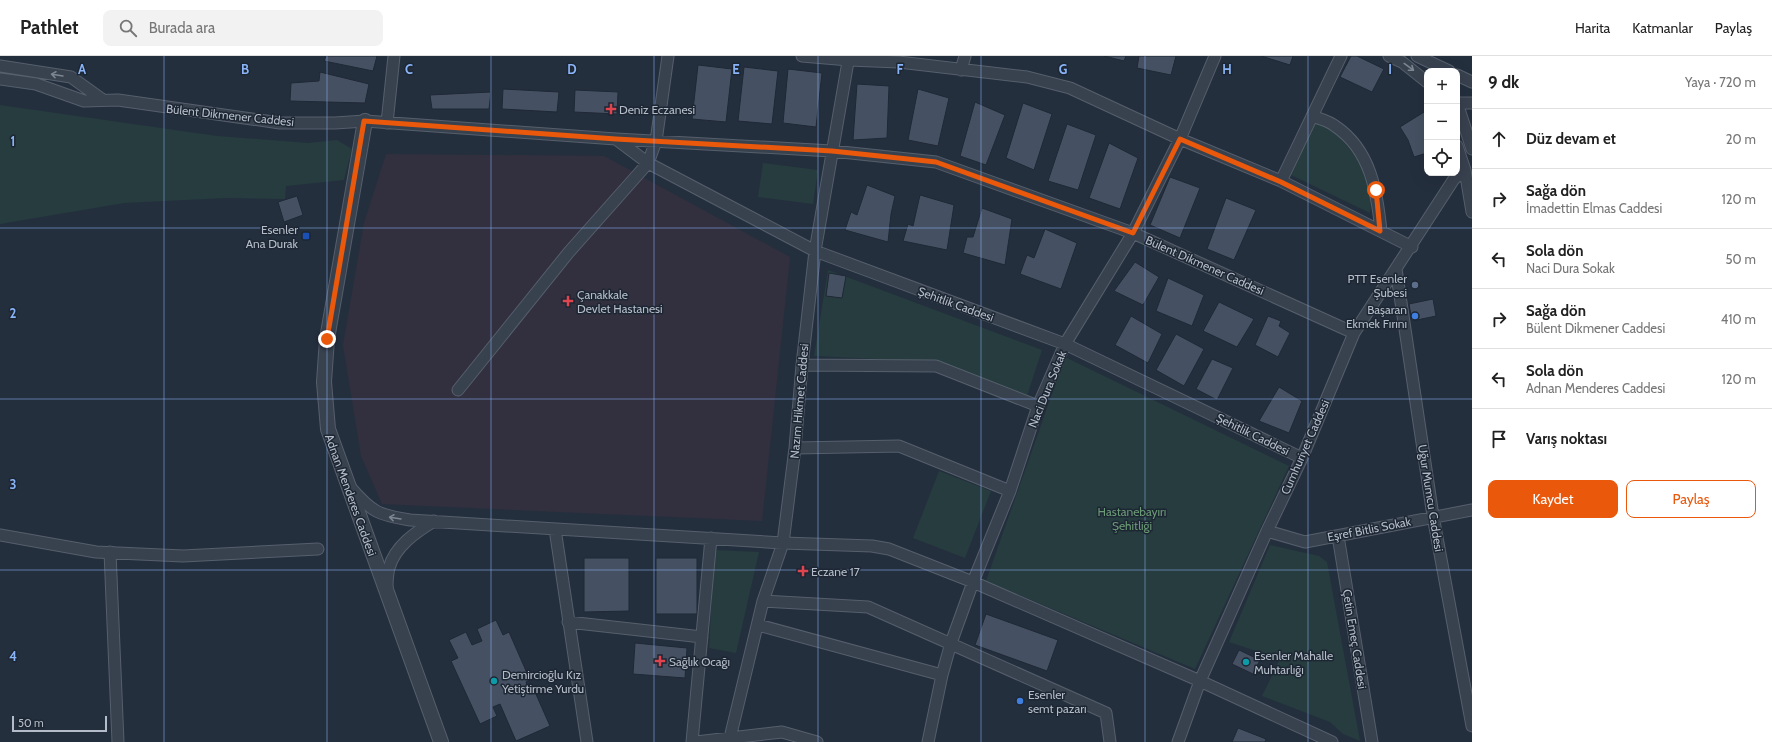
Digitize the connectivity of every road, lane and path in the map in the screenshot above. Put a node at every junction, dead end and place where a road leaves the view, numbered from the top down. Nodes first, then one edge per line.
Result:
1 (394, 56) edge
2 (668, 56) edge
3 (802, 56) edge
4 (964, 56) edge
5 (1215, 56) edge
6 (1341, 56) edge
7 (1389, 56) edge
8 (1416, 56) edge
9 (849, 58) edge
10 (900, 59) edge
11 (0, 66) edge
12 (1431, 68) edge
13 (1442, 68) edge
14 (961, 70) junction
15 (1460, 76) edge
16 (0, 79) edge
17 (1424, 80) edge
18 (1460, 81) edge
19 (1472, 82) edge
20 (104, 100) junction
21 (1460, 103) edge
22 (1472, 103) edge
23 (1457, 104) edge
24 (1312, 116) junction
25 (364, 121) junction
26 (387, 123) junction
27 (616, 139) junction
28 (1180, 139) junction
29 (656, 141) junction
30 (1472, 143) edge
31 (832, 151) junction
32 (1460, 155) edge
33 (648, 163) junction
34 (1465, 170) junction
35 (1281, 182) junction
36 (1472, 212) edge
37 (1380, 231) junction
38 (1133, 233) junction
39 (1412, 247) junction
40 (815, 251) junction
41 (1396, 269) junction
42 (1354, 333) junction
43 (1065, 344) junction
44 (802, 365) junction
45 (458, 390) dead end
46 (1038, 406) junction
47 (795, 448) junction
48 (1302, 458) junction
49 (345, 481) junction
50 (1010, 491) junction
51 (1472, 510) edge
52 (1433, 516) junction
53 (434, 520) junction
54 (555, 529) junction
55 (1267, 531) junction
56 (0, 535) edge
57 (1338, 536) junction
58 (711, 538) junction
59 (783, 543) junction
60 (318, 549) dead end
61 (110, 552) junction
62 (973, 582) junction
63 (386, 593) junction
64 (763, 601) junction
65 (568, 622) junction
66 (758, 625) junction
67 (702, 636) junction
68 (951, 643) junction
69 (942, 675) junction
70 (1200, 681) junction
71 (1472, 726) edge
72 (729, 740) edge
73 (118, 742) edge
74 (441, 742) edge
75 (587, 742) edge
76 (692, 742) edge
77 (696, 742) edge
78 (817, 742) edge
79 (928, 742) edge
80 (1110, 742) edge
81 (1178, 742) edge
82 (1332, 742) edge
83 (1372, 742) edge

1 - 26 street
2 - 29 street
3 - 9 street
4 - 14 street
5 - 28 street, Naci Dura Sokak
6 - 24 street
7 -> 17 street
8 - 12 street
8 - 13 street
9 - 10 street
9 - 31 street, Nazım Hikmet Caddesi
10 - 14 street
20 -> 11 street
14 - 28 street
15 - 19 street
16 - 20 street, Bülent Dikmener Caddesi
18 - 19 street
20 - 25 street, Bülent Dikmener Caddesi
21 - 22 street
23 - 30 street
24 - 35 street
24 - 37 street
25 - 26 street, Bülent Dikmener Caddesi
25 - 49 street, Adnan Menderes Caddesi
26 - 27 street, Bülent Dikmener Caddesi
27 - 29 street, Bülent Dikmener Caddesi
27 - 33 street, Şehitlik Caddesi
28 - 35 street
28 - 38 street, Naci Dura Sokak
29 - 31 street, Bülent Dikmener Caddesi
29 - 33 street
31 - 38 street, Bülent Dikmener Caddesi
31 - 40 street, Nazım Hikmet Caddesi
32 - 34 street
33 - 40 street, Şehitlik Caddesi
33 - 45 street
34 - 36 street
34 - 39 street, Cumhuriyet Caddesi
35 - 37 street
37 - 39 street
38 - 42 street, Bülent Dikmener Caddesi
38 - 43 street, Naci Dura Sokak
39 - 41 street, Cumhuriyet Caddesi
40 - 43 street, Şehitlik Caddesi
40 - 44 street, Nazım Hikmet Caddesi
41 - 42 street, Cumhuriyet Caddesi
41 - 52 street, Uğur Mumcu Caddesi
42 - 48 street, Cumhuriyet Caddesi
43 - 46 street, Naci Dura Sokak
43 - 48 street, Şehitlik Caddesi
44 - 46 street
44 - 47 street, Nazım Hikmet Caddesi
46 - 50 street, Naci Dura Sokak
47 - 50 street
47 - 59 street, Nazım Hikmet Caddesi
48 - 55 street, Cumhuriyet Caddesi
53 -> 49 street
49 - 63 street, Adnan Menderes Caddesi
50 - 62 street, Naci Dura Sokak
51 - 52 street, Eşref Bitlis Sokak
52 - 57 street, Eşref Bitlis Sokak
52 - 71 street, Uğur Mumcu Caddesi
53 - 54 street
53 - 63 street
54 - 58 street
54 - 65 street
55 - 57 street, Eşref Bitlis Sokak
55 - 70 street, Cumhuriyet Caddesi
56 - 61 street
57 - 83 street, Çetin Emeç Caddesi
58 - 59 street
58 - 67 street
59 - 62 street
59 - 64 street, Nazım Hikmet Caddesi
60 - 61 street
61 - 73 street
62 - 68 street, Naci Dura Sokak
62 - 70 street
63 - 74 street, Adnan Menderes Caddesi
64 - 66 street, Nazım Hikmet Caddesi
64 - 68 street
65 - 67 street
65 - 75 street
66 - 69 street
66 - 72 street, Nazım Hikmet Caddesi
67 - 76 street
68 - 69 street, Naci Dura Sokak
68 - 80 street
69 - 79 street, Naci Dura Sokak
70 - 81 street, Cumhuriyet Caddesi
70 - 82 street
72 - 77 street
72 - 78 street

